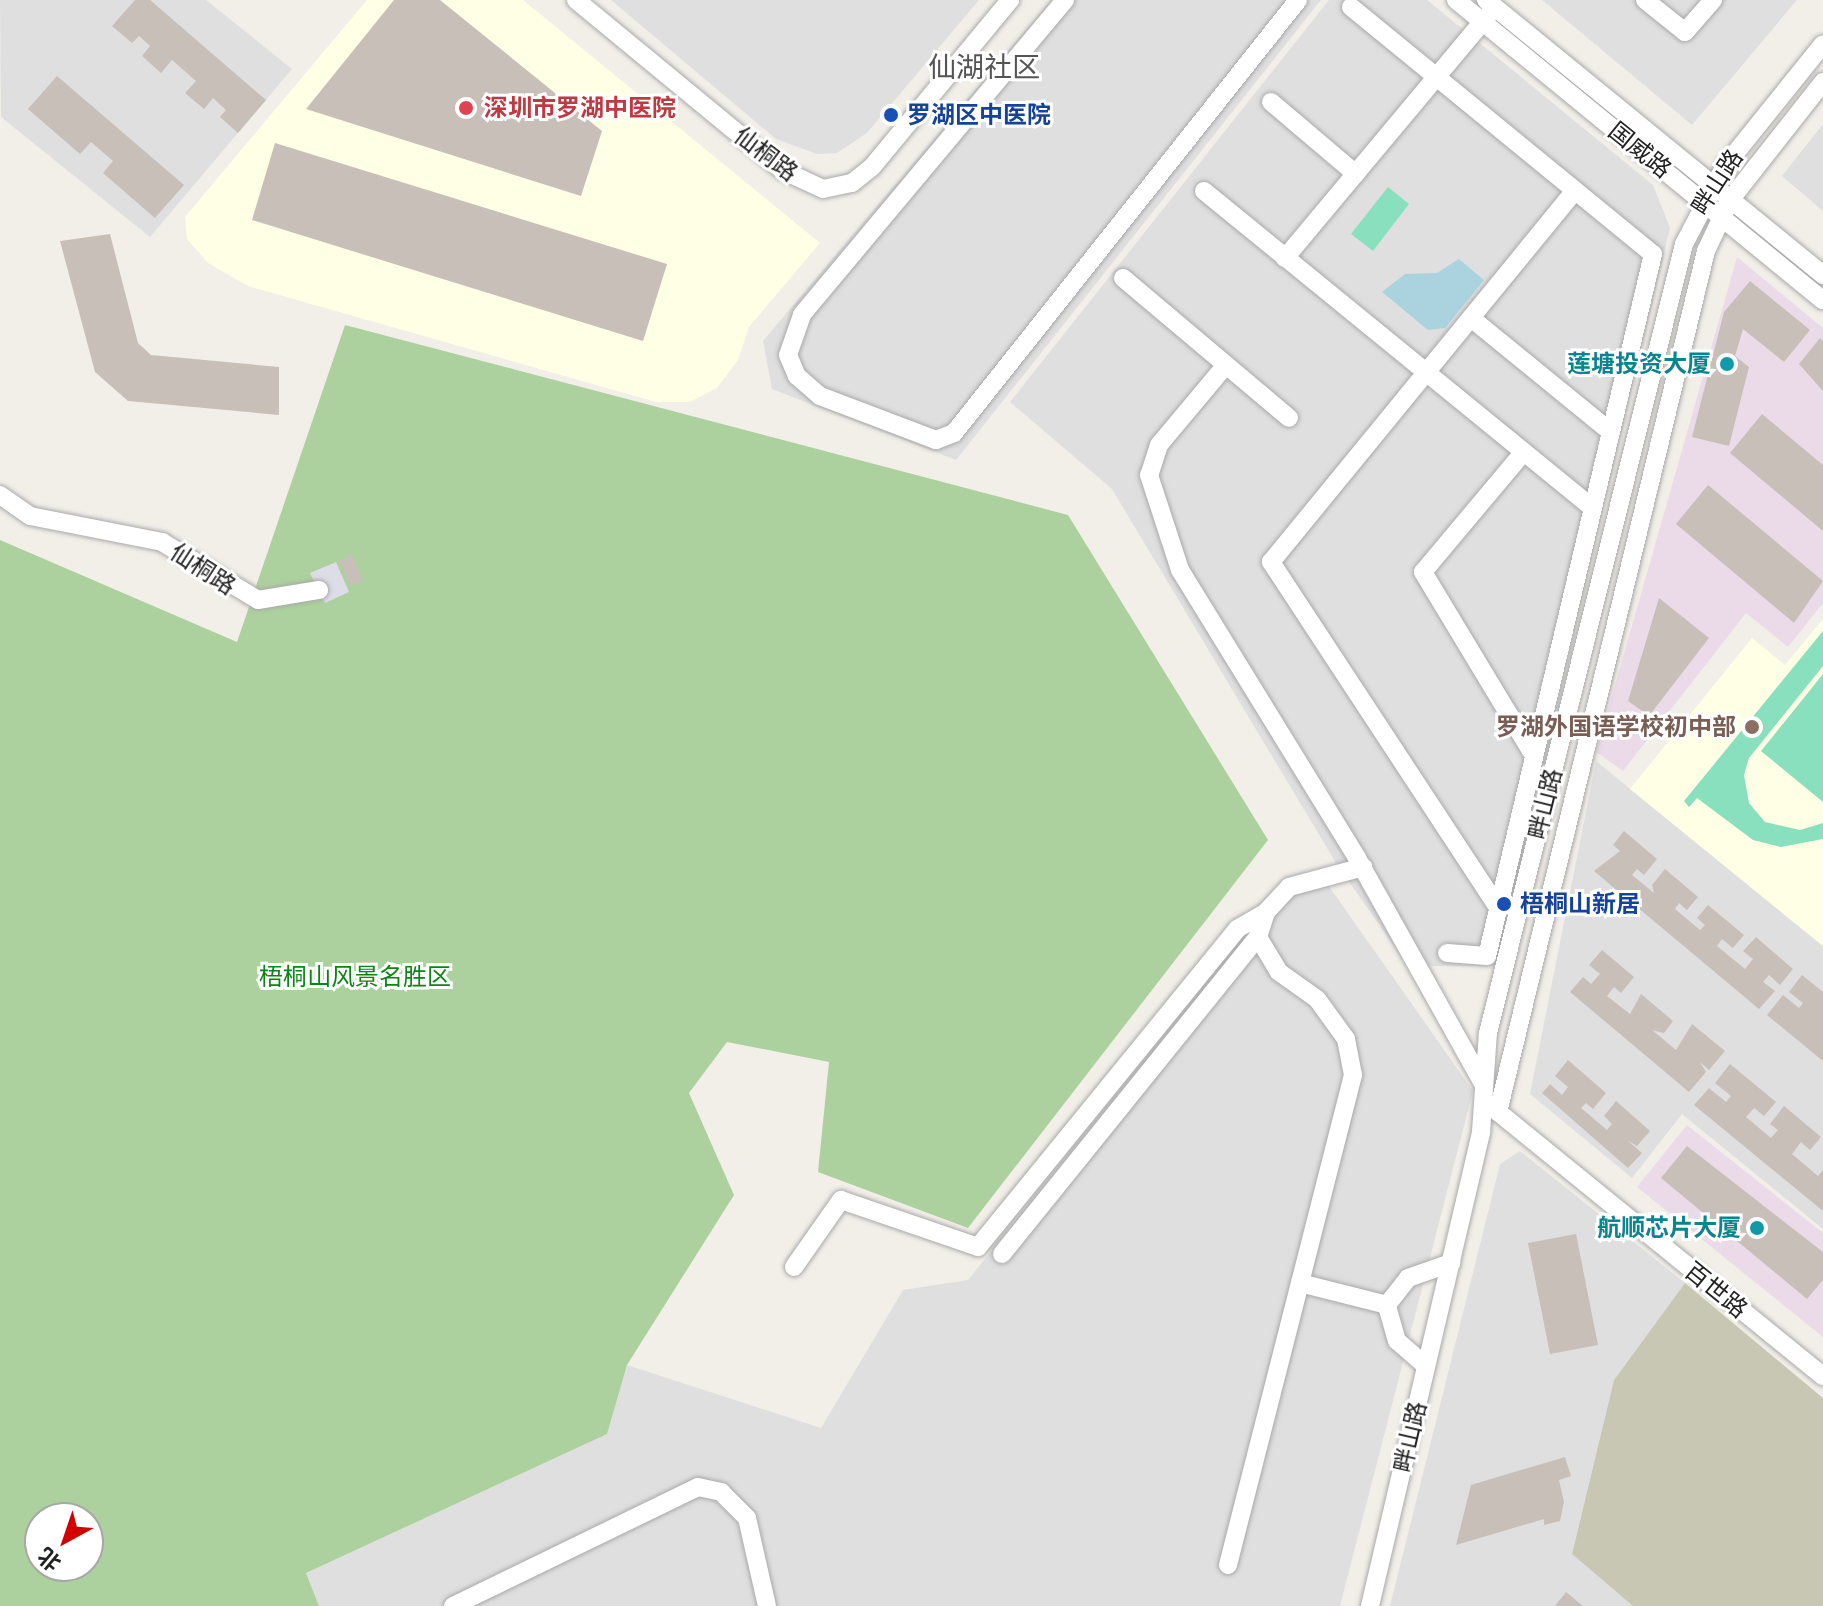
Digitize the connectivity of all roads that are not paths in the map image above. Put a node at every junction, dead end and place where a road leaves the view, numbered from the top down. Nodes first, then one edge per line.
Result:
1 (576, 0) edge
2 (1010, 0) edge
3 (1065, 0) edge
4 (1298, 0) edge
5 (1456, 0) edge
6 (1645, 0) edge
7 (1713, 0) edge
8 (1351, 7) dead end
9 (1491, 7) edge
10 (1823, 44) edge
11 (1437, 77) junction
12 (1823, 82) edge
13 (1271, 102) dead end
14 (1356, 174) junction
15 (1204, 191) dead end
16 (1575, 191) junction
17 (1706, 193) junction
18 (1725, 208) junction
19 (1285, 258) junction
20 (1823, 275) edge
21 (1123, 278) dead end
22 (1823, 300) edge
23 (1471, 318) junction
24 (1225, 366) junction
25 (1425, 373) junction
26 (1289, 418) dead end
27 (1607, 429) junction
28 (1522, 454) junction
29 (0, 495) edge
30 (1591, 507) junction
31 (319, 590) dead end
32 (1531, 751) junction
33 (1363, 867) junction
34 (1497, 906) junction
35 (1266, 912) junction
36 (1258, 937) junction
37 (1447, 953) dead end
38 (1484, 1086) junction
39 (1498, 1112) joint
40 (1002, 1254) dead end
41 (1451, 1263) junction
42 (794, 1267) dead end
43 (1300, 1283) junction
44 (1387, 1305) junction
45 (1426, 1366) junction
46 (1823, 1376) edge
47 (1228, 1565) dead end
48 (453, 1606) edge
49 (767, 1606) edge
50 (1370, 1606) edge

1 - 2 street, 仙桐路
3 - 4 street
5 - 9 street, 国威路
6 - 7 street
8 - 11 street
9 - 11 street
9 - 17 street, 国威路
10 - 17 street, 畔山路
11 - 14 street
11 - 16 street
12 - 18 street, 畔山路
13 - 14 street
14 - 19 street
15 - 19 street
16 - 23 street
16 - 27 street
17 - 18 street, 国威路
17 - 38 street, 畔山路
18 - 20 street, 国威路
18 - 22 street, 国威路
18 - 39 street, 畔山路
19 - 25 street
21 - 24 street
23 - 25 street
23 - 27 street
24 - 26 street
24 - 33 street
25 - 28 street
25 - 34 street
27 - 30 street
28 - 30 street
28 - 32 street
29 - 31 street, 仙桐路
30 - 32 street
32 - 34 street
33 - 35 street
33 - 38 street
34 - 37 street
35 - 36 street
35 - 42 street
36 - 40 street
36 - 43 street
38 - 41 street, 畔山路
39 - 46 street, 百世路
41 - 44 street
41 - 45 street, 畔山路
43 - 44 street
43 - 47 street
44 - 45 street
45 - 50 street, 畔山路
48 - 49 street

